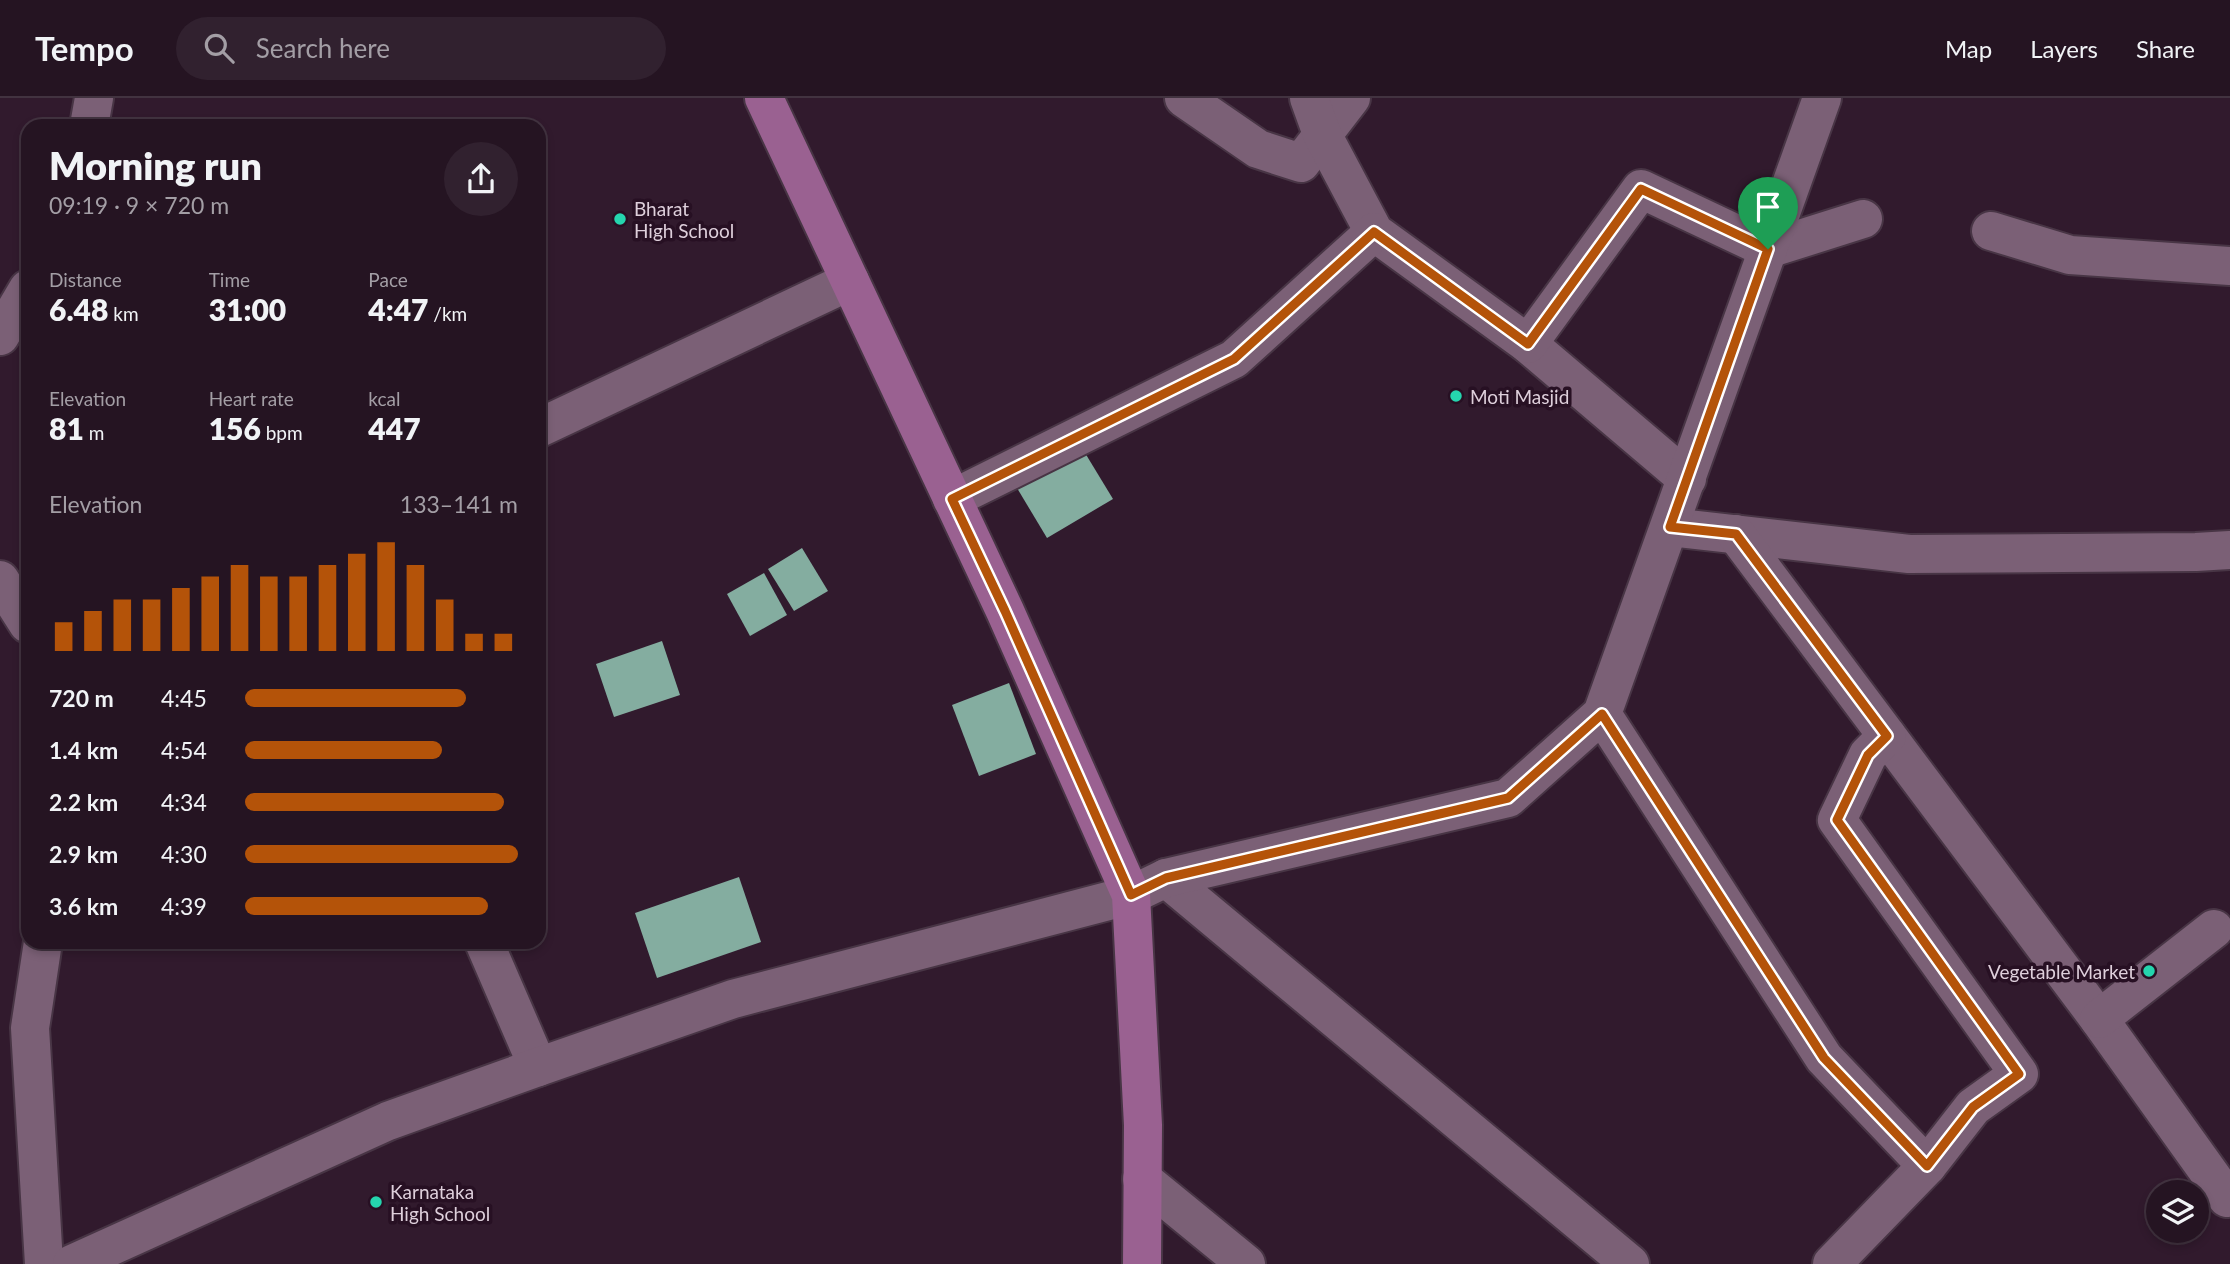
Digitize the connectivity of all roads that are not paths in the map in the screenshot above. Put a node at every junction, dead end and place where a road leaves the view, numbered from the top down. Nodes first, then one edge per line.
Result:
1 (94, 98) edge
2 (764, 98) edge
3 (1184, 98) edge
4 (1309, 98) edge
5 (1351, 98) edge
6 (1822, 98) edge
7 (90, 119) edge
8 (1322, 134) junction
9 (1863, 219) dead end
10 (1991, 231) dead end
11 (1374, 232) junction
12 (1768, 249) junction
13 (2230, 266) edge
14 (850, 281) junction
15 (21, 301) edge
16 (0, 336) edge
17 (1528, 344) junction
18 (546, 425) edge
19 (1687, 478) junction
20 (952, 499) junction
21 (1670, 527) junction
22 (1736, 534) junction
23 (2230, 550) edge
24 (0, 580) edge
25 (21, 613) edge
26 (1602, 714) junction
27 (1887, 736) junction
28 (1166, 878) junction
29 (1131, 895) junction
30 (2214, 929) dead end
31 (42, 949) edge
32 (487, 949) edge
33 (2099, 1019) junction
34 (538, 1067) junction
35 (1927, 1166) junction
36 (1142, 1179) junction
37 (2227, 1198) dead end
38 (1590, 1252) edge
39 (44, 1264) edge
40 (72, 1264) edge
41 (1142, 1264) edge
42 (1245, 1264) edge
43 (1630, 1264) edge
44 (1832, 1264) edge

1 - 7 street
2 - 14 main road
3 - 8 street
4 - 8 street
5 - 8 street
6 - 12 street
8 - 11 street
9 - 12 street
10 - 13 street
11 - 17 street
11 - 20 street
12 - 17 street
12 - 19 street
14 - 18 street
14 - 20 main road
15 - 16 street
17 - 19 street
19 - 21 street
20 - 29 main road
21 - 22 street
21 - 26 street
22 - 23 street
22 - 27 street
24 - 25 street
26 - 28 street
26 - 35 street
27 - 33 street
27 - 35 street
28 - 29 street
28 - 38 street
29 - 34 street
29 - 36 main road
30 - 33 street
31 - 39 street
32 - 34 street
33 - 37 street
34 - 40 street
35 - 44 street
36 - 41 main road
36 - 42 street
38 - 43 street

